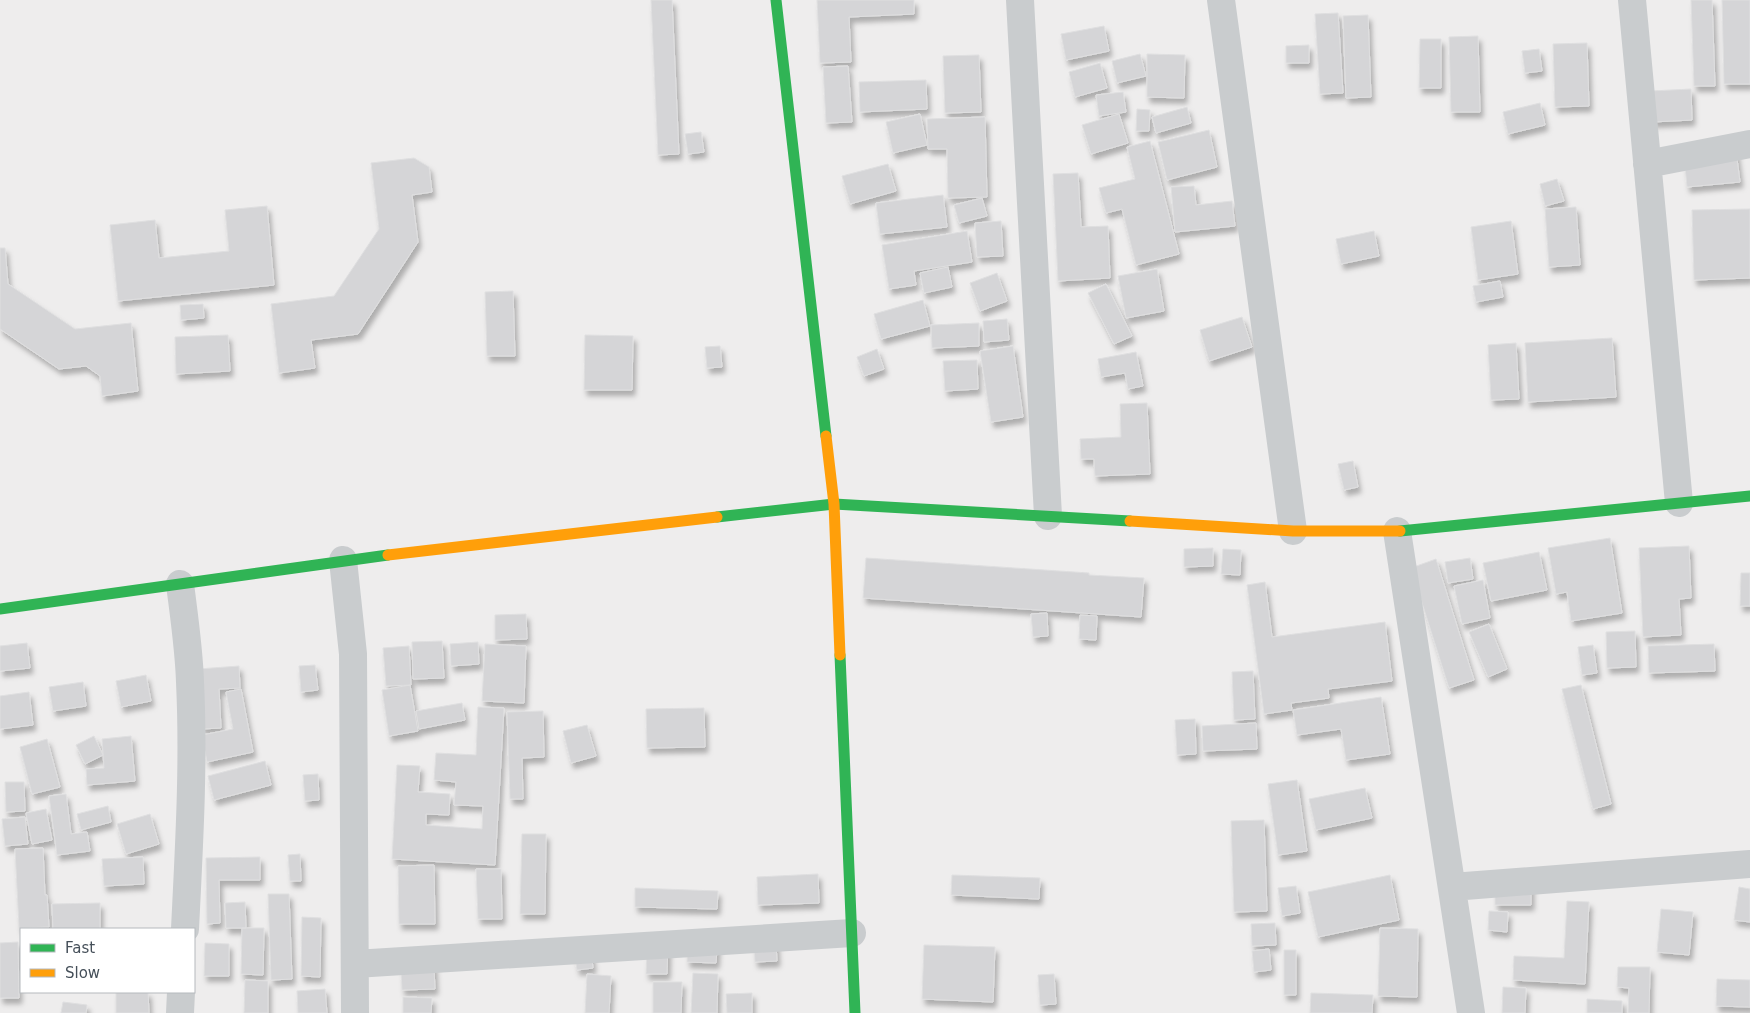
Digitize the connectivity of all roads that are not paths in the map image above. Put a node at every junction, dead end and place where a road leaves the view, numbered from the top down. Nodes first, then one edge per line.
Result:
1 (776, 0) edge
2 (1020, 0) edge
3 (1221, 0) edge
4 (1632, 0) edge
5 (1750, 144) edge
6 (1647, 164) junction
7 (1750, 496) edge
8 (1679, 503) junction
9 (834, 504) junction
10 (1048, 516) junction
11 (1397, 530) junction
12 (1294, 531) junction
13 (343, 560) junction
14 (180, 584) junction
15 (0, 609) edge
16 (1750, 864) edge
17 (1452, 887) junction
18 (185, 928) edge
19 (852, 933) junction
20 (355, 964) junction
21 (181, 993) edge
22 (180, 1013) edge
23 (355, 1013) edge
24 (855, 1013) edge
25 (1471, 1013) edge

1 - 9 street
2 - 10 street
3 - 12 street
4 - 6 street
5 - 6 street
6 - 8 street
7 - 8 street
8 - 11 street
9 - 10 street
9 - 13 street
9 - 19 street
10 - 12 street
11 - 12 street
11 - 17 street
13 - 14 street
13 - 20 street
14 - 15 street
14 - 18 street
16 - 17 street
17 - 25 street
19 - 20 street
19 - 24 street
20 - 23 street
21 - 22 street

